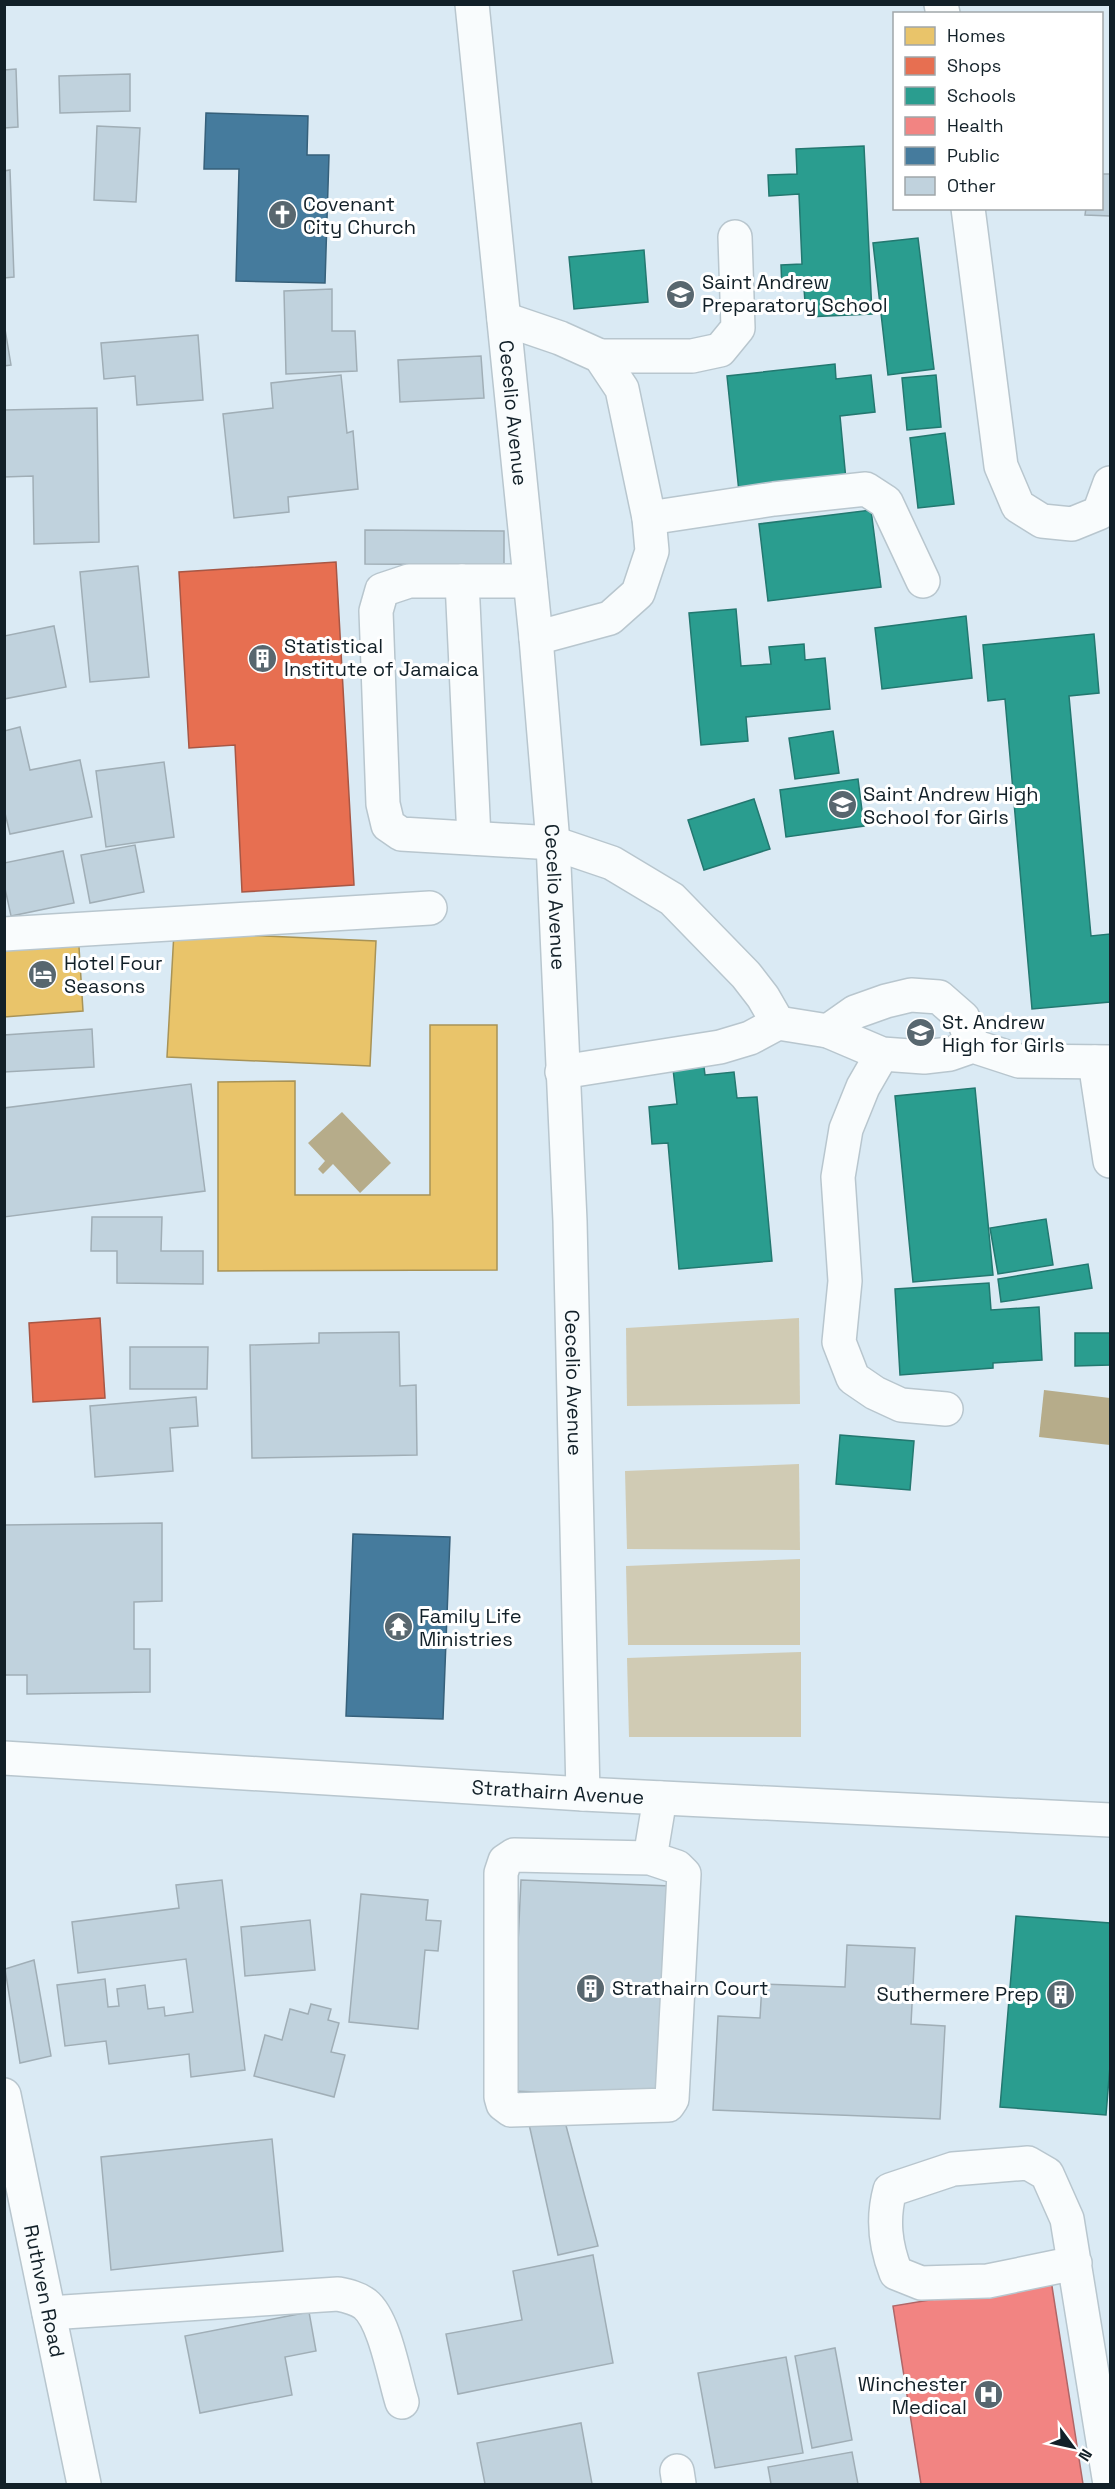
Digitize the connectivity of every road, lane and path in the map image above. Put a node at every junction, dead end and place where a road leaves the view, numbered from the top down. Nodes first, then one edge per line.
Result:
1 (472, 4) edge
2 (968, 210) edge
3 (735, 237) dead end
4 (504, 319) junction
5 (600, 357) junction
6 (1110, 483) edge
7 (649, 518) junction
8 (462, 581) junction
9 (530, 581) junction
10 (923, 581) dead end
11 (536, 638) junction
12 (474, 838) junction
13 (553, 843) junction
14 (430, 908) dead end
15 (4, 934) edge
16 (777, 1023) junction
17 (828, 1031) junction
18 (973, 1046) junction
19 (882, 1054) junction
20 (1103, 1062) edge
21 (562, 1072) junction
22 (1110, 1161) edge
23 (945, 1409) dead end
24 (4, 1758) edge
25 (583, 1794) junction
26 (660, 1798) junction
27 (1110, 1820) edge
28 (650, 1858) junction
29 (4, 2095) edge
30 (1075, 2263) junction
31 (49, 2313) junction
32 (402, 2402) dead end
33 (84, 2484) edge
34 (1110, 2484) edge

1 - 4 street, Cecelio Avenue
2 - 6 street
3 - 5 street
4 - 5 street
4 - 9 street, Cecelio Avenue
5 - 7 street
7 - 10 street
7 - 11 street
8 - 9 street
8 - 12 street
8 - 12 street
9 - 11 street, Cecelio Avenue
11 - 13 street, Cecelio Avenue
12 - 13 street
13 - 16 street
13 - 21 street, Cecelio Avenue
14 - 15 street
16 - 17 street
16 - 21 street
17 - 18 street
17 - 19 street
18 - 19 street
18 - 20 street
19 - 23 street
20 - 22 street
21 - 25 street, Cecelio Avenue
24 - 25 street, Strathairn Avenue
25 - 26 street, Strathairn Avenue
26 - 27 street, Strathairn Avenue
26 - 28 street
28 - 28 street
29 - 31 street, Ruthven Road
30 - 30 street
30 - 34 street
31 - 32 street
31 - 33 street, Ruthven Road

